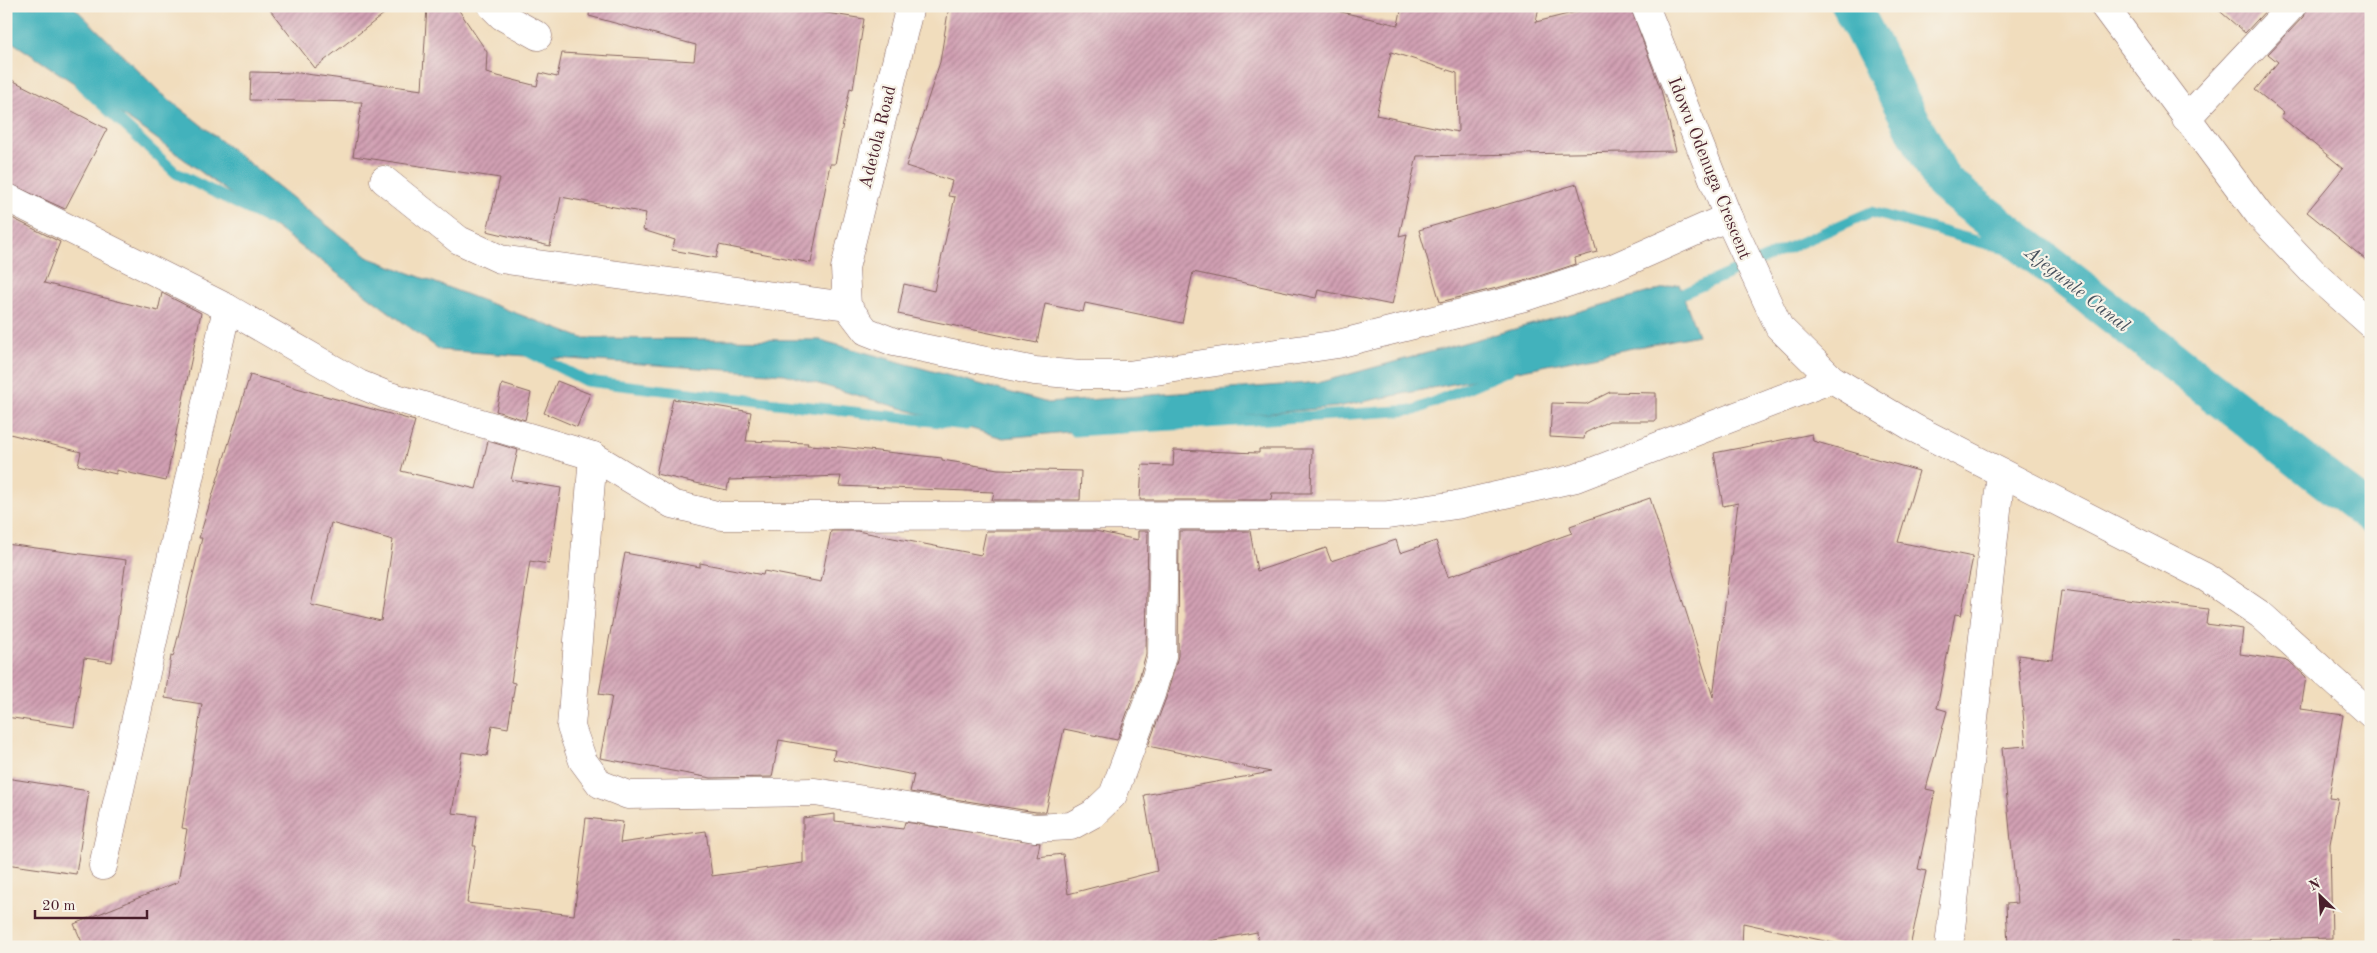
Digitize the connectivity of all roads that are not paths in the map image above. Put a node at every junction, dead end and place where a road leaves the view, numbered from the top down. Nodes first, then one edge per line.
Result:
1 (492, 6) edge
2 (910, 6) edge
3 (1645, 6) edge
4 (2104, 6) edge
5 (2292, 6) edge
6 (538, 36) dead end
7 (2186, 119) junction
8 (384, 180) dead end
9 (6, 197) edge
10 (1728, 217) junction
11 (847, 306) junction
12 (228, 308) junction
13 (2371, 324) edge
14 (1832, 378) junction
15 (593, 456) junction
16 (2001, 472) junction
17 (1164, 516) junction
18 (2371, 714) edge
19 (103, 866) dead end
20 (1949, 947) edge

1 - 6 street
2 - 11 street, Adetola Road
3 - 10 street, Idowu Odenuga Crescent
4 - 7 street
5 - 7 street
7 - 13 street
8 - 11 street
9 - 12 street
10 - 11 street
10 - 14 street, Idowu Odenuga Crescent
12 - 15 street
12 - 19 street
14 - 16 street
14 - 17 street
15 - 17 street
15 - 17 street
16 - 18 street
16 - 20 street

